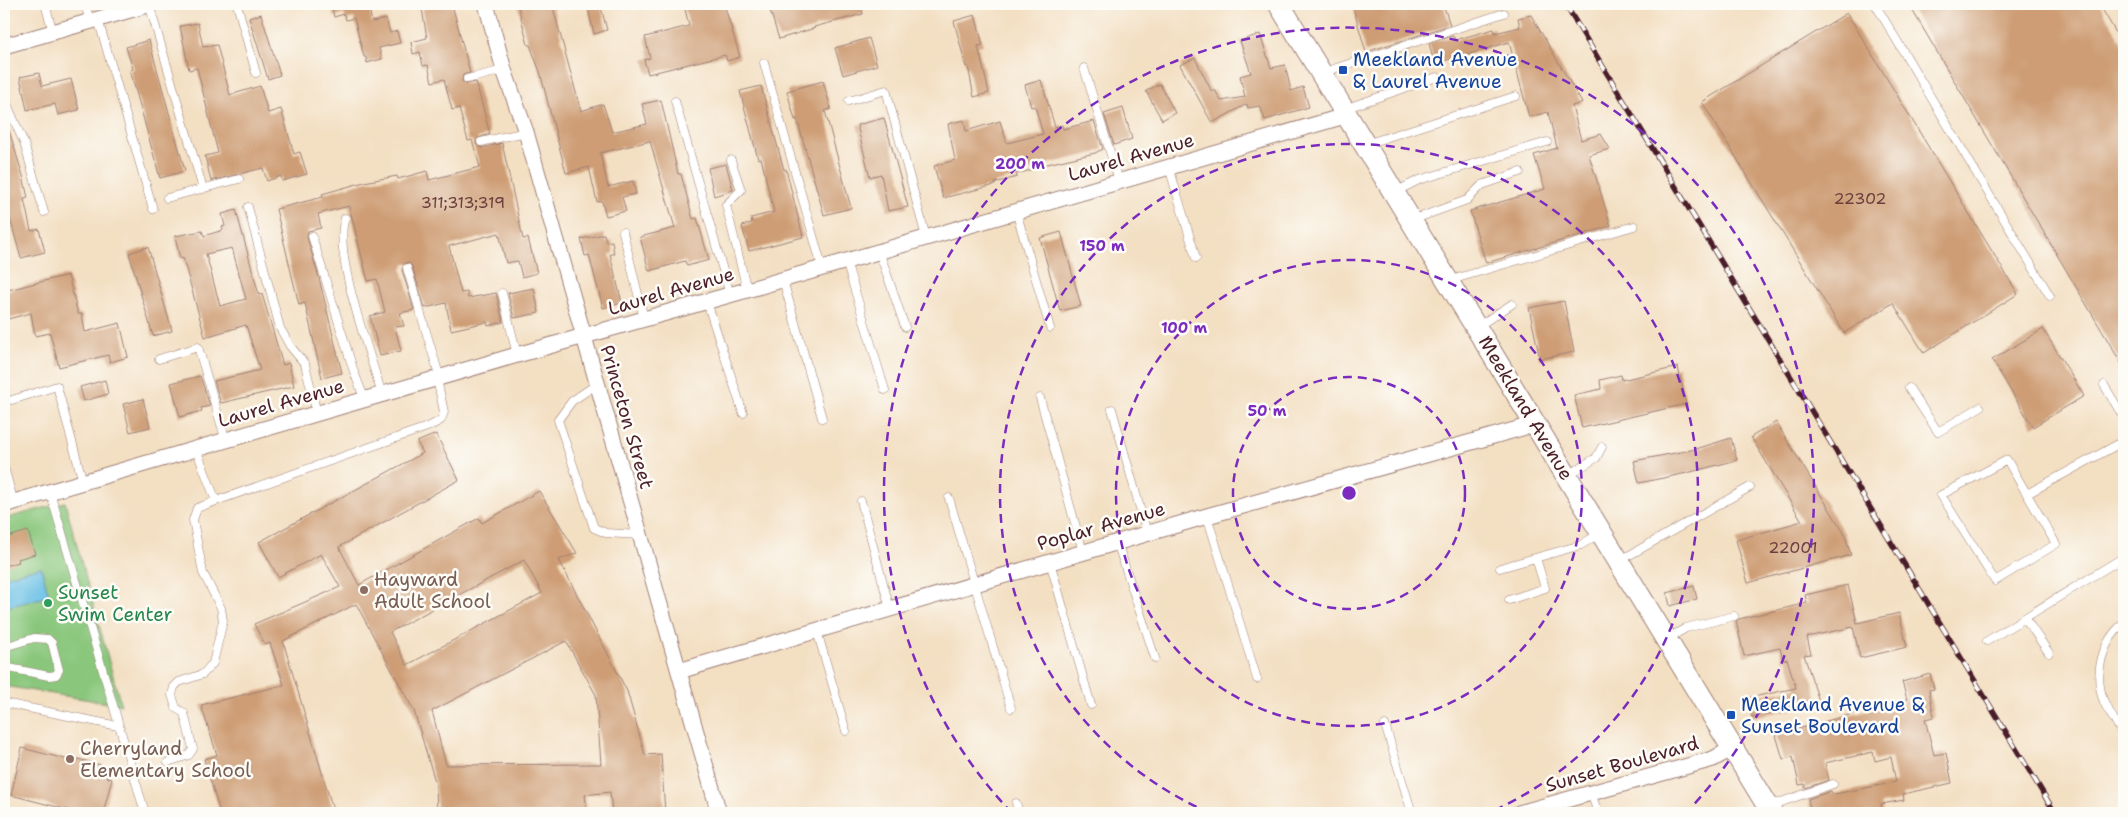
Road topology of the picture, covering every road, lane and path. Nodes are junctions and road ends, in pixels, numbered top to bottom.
1 (45, 4) edge
2 (86, 4) edge
3 (150, 4) edge
4 (237, 4) edge
5 (486, 4) edge
6 (1279, 4) edge
7 (1875, 4) edge
8 (1504, 13) dead end
9 (94, 20) junction
10 (54, 32) junction
11 (4, 46) edge
12 (764, 63) dead end
13 (1084, 68) dead end
14 (4, 70) edge
15 (504, 70) junction
16 (1322, 72) junction
17 (256, 73) dead end
18 (1436, 77) dead end
19 (467, 79) dead end
20 (1516, 96) dead end
21 (674, 100) dead end
22 (849, 101) dead end
23 (1346, 112) junction
24 (526, 132) junction
25 (481, 142) dead end
26 (1547, 142) dead end
27 (1366, 144) junction
28 (731, 160) dead end
29 (1169, 167) junction
30 (1520, 172) dead end
31 (238, 179) dead end
32 (1119, 181) junction
33 (203, 189) junction
34 (1395, 192) junction
35 (167, 198) dead end
36 (248, 207) dead end
37 (153, 209) dead end
38 (1016, 211) junction
39 (44, 212) dead end
40 (345, 218) dead end
41 (1412, 220) junction
42 (1634, 226) dead end
43 (623, 232) dead end
44 (312, 236) dead end
45 (926, 237) junction
46 (879, 250) junction
47 (1196, 258) dead end
48 (846, 262) junction
49 (822, 267) junction
50 (407, 268) dead end
51 (783, 280) junction
52 (1449, 281) junction
53 (746, 290) junction
54 (502, 293) dead end
55 (730, 294) junction
56 (2050, 296) dead end
57 (707, 302) junction
58 (1512, 304) dead end
59 (644, 319) junction
60 (905, 327) dead end
61 (1477, 327) junction
62 (1050, 328) dead end
63 (583, 336) junction
64 (517, 355) junction
65 (159, 359) dead end
66 (438, 378) junction
67 (596, 384) junction
68 (2104, 386) dead end
69 (1909, 388) dead end
70 (884, 390) dead end
71 (382, 395) junction
72 (1040, 398) dead end
73 (12, 400) dead end
74 (365, 400) junction
75 (1980, 407) dead end
76 (1112, 409) dead end
77 (743, 413) dead end
78 (317, 414) junction
79 (822, 418) dead end
80 (2124, 418) edge
81 (1536, 424) junction
82 (226, 441) junction
83 (2124, 441) edge
84 (1602, 447) dead end
85 (196, 449) junction
86 (4, 468) edge
87 (1567, 476) junction
88 (83, 482) junction
89 (1750, 487) dead end
90 (50, 492) junction
91 (2027, 494) junction
92 (949, 498) dead end
93 (216, 501) junction
94 (861, 501) dead end
95 (9, 504) edge
96 (1207, 516) junction
97 (1602, 532) junction
98 (1147, 533) junction
99 (640, 535) junction
100 (1117, 542) junction
101 (1084, 552) junction
102 (2124, 557) edge
103 (1536, 558) junction
104 (1619, 560) junction
105 (1050, 562) junction
106 (1500, 568) dead end
107 (973, 584) junction
108 (1509, 600) dead end
109 (890, 609) junction
110 (1734, 616) dead end
111 (2025, 618) junction
112 (2124, 623) edge
113 (817, 631) junction
114 (1667, 639) junction
115 (1987, 641) dead end
116 (4, 647) edge
117 (2049, 652) dead end
118 (1155, 658) dead end
119 (4, 667) edge
120 (679, 671) junction
121 (1256, 679) dead end
122 (4, 703) edge
123 (1091, 705) dead end
124 (1011, 708) dead end
125 (1384, 725) dead end
126 (118, 726) junction
127 (846, 731) dead end
128 (2124, 736) edge
129 (1733, 748) junction
130 (168, 762) dead end
131 (1833, 784) dead end
132 (1592, 793) junction
133 (1016, 803) dead end
134 (714, 810) edge
135 (1770, 810) edge
136 (143, 811) edge
137 (1019, 813) edge
138 (1412, 813) edge
139 (1522, 813) edge
140 (1598, 813) edge

1 - 10 lane
2 - 9 lane
3 - 9 street
3 - 33 lane
4 - 17 lane
5 - 15 street, Princeton Street
6 - 16 street, Meekland Avenue
7 - 56 lane
8 - 16 lane
9 - 10 street
9 - 37 lane
10 - 11 street
12 - 49 lane
13 - 32 lane
14 - 39 lane
15 - 19 lane
15 - 24 street, Princeton Street
16 - 23 street, Meekland Avenue
18 - 23 lane
20 - 27 lane
21 - 55 lane
22 - 45 lane
23 - 27 street, Meekland Avenue
23 - 29 street, Laurel Avenue
24 - 25 lane
24 - 63 street, Princeton Street
26 - 34 lane
27 - 34 street, Meekland Avenue
28 - 53 lane
29 - 32 street, Laurel Avenue
29 - 47 lane
30 - 41 lane
31 - 33 lane
32 - 38 street, Laurel Avenue
33 - 35 lane
34 - 41 street, Meekland Avenue
36 - 78 lane
38 - 45 street, Laurel Avenue
38 - 62 lane
40 - 71 lane
41 - 52 street, Meekland Avenue
42 - 52 lane
43 - 59 lane
44 - 74 lane
45 - 46 street, Laurel Avenue
46 - 48 street, Laurel Avenue
46 - 60 lane
48 - 49 street, Laurel Avenue
48 - 70 lane
49 - 51 street, Laurel Avenue
50 - 66 lane
51 - 53 street, Laurel Avenue
51 - 79 lane
52 - 61 street, Meekland Avenue
53 - 55 street, Laurel Avenue
54 - 64 lane
55 - 57 street, Laurel Avenue
57 - 59 street, Laurel Avenue
57 - 77 lane
58 - 61 lane
59 - 63 street, Laurel Avenue
61 - 81 street, Meekland Avenue
63 - 64 street, Laurel Avenue
63 - 67 street, Princeton Street
64 - 66 street, Laurel Avenue
65 - 82 lane
66 - 71 street, Laurel Avenue
66 - 93 lane
67 - 99 street, Princeton Street
67 - 99 lane
68 - 80 lane
69 - 75 lane
71 - 74 street, Laurel Avenue
72 - 101 lane
73 - 88 lane
74 - 78 street, Laurel Avenue
76 - 98 lane
78 - 82 street, Laurel Avenue
81 - 87 street, Meekland Avenue
81 - 96 street, Poplar Avenue
82 - 85 street, Laurel Avenue
83 - 91 lane
84 - 87 lane
85 - 88 street, Laurel Avenue
85 - 93 lane
86 - 95 lane
87 - 97 street, Meekland Avenue
88 - 90 street, Laurel Avenue
89 - 104 lane
90 - 95 street, Laurel Avenue
90 - 126 lane
91 - 91 lane
92 - 107 lane
93 - 130 lane
94 - 109 lane
96 - 98 street, Poplar Avenue
96 - 121 lane
97 - 103 lane
97 - 104 street, Meekland Avenue
98 - 100 street, Poplar Avenue
99 - 120 street, Princeton Street
100 - 101 street, Poplar Avenue
100 - 118 lane
101 - 105 street, Poplar Avenue
102 - 111 lane
103 - 106 lane
103 - 108 lane
104 - 114 street, Meekland Avenue
105 - 107 street, Poplar Avenue
105 - 123 lane
107 - 109 street, Poplar Avenue
107 - 124 lane
109 - 113 street, Poplar Avenue
110 - 114 lane
111 - 115 lane
111 - 117 lane
112 - 128 lane
113 - 120 street, Poplar Avenue
113 - 127 lane
114 - 129 street, Meekland Avenue
116 - 119 lane
120 - 134 street, Princeton Street
122 - 126 lane
125 - 138 lane
126 - 136 lane
129 - 132 street, Sunset Boulevard
129 - 135 street, Meekland Avenue
131 - 135 lane
132 - 139 street, Sunset Boulevard
132 - 140 lane
133 - 137 lane

